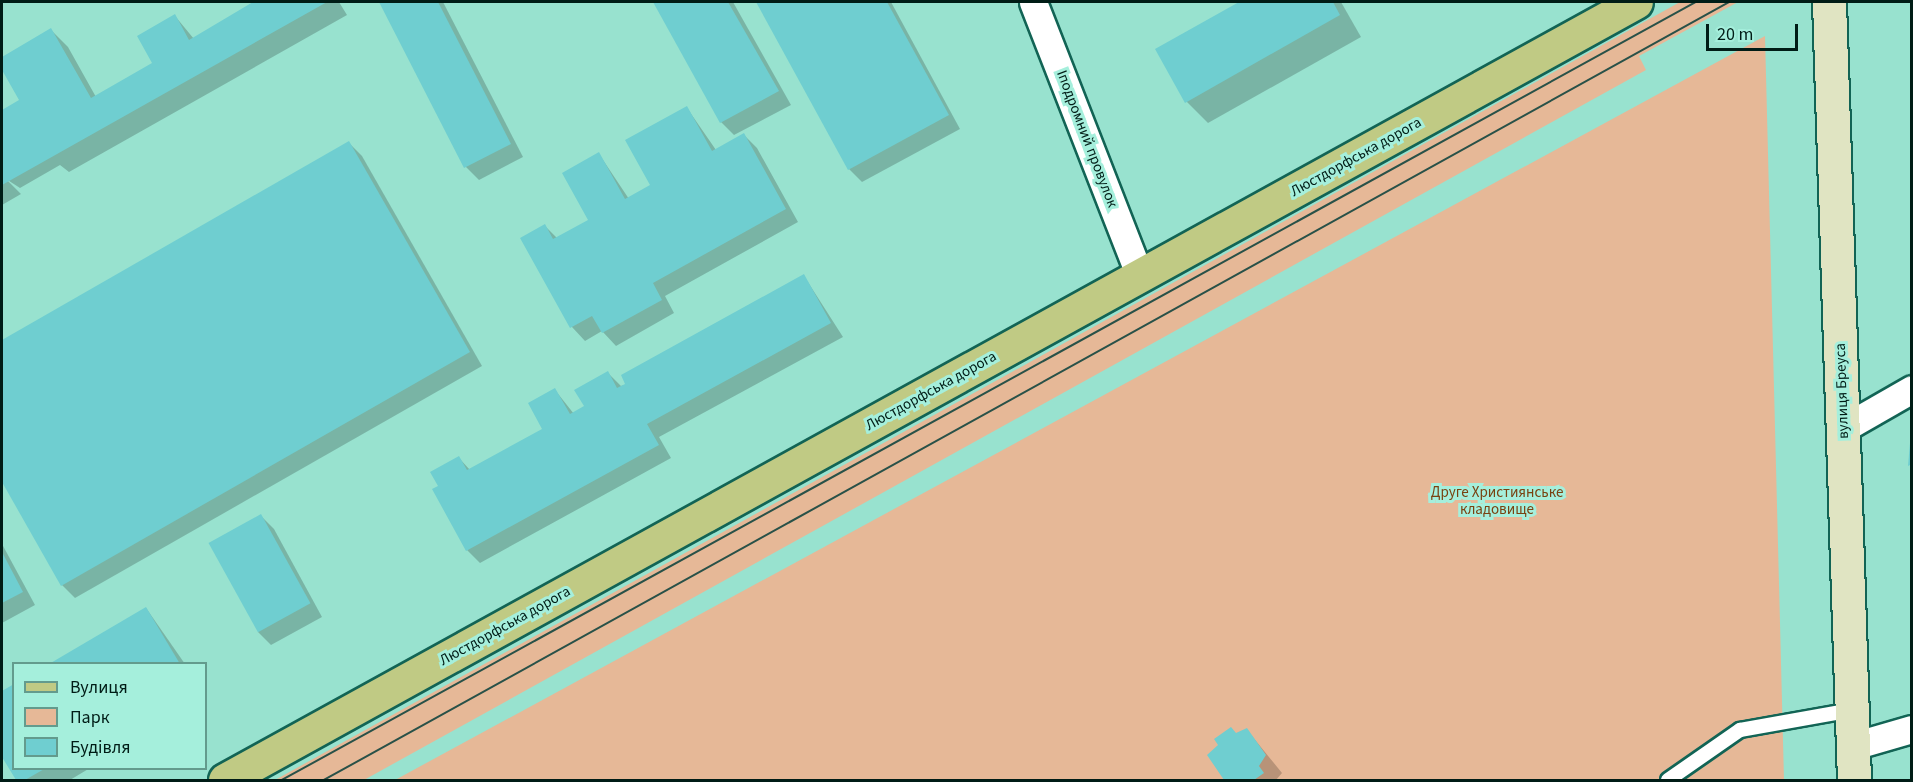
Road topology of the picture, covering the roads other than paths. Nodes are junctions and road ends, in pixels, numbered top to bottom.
1 (1033, 2) edge
2 (1636, 2) edge
3 (1829, 2) edge
4 (1140, 276) junction
5 (1911, 389) edge
6 (1844, 428) junction
7 (1852, 710) junction
8 (1911, 729) edge
9 (1853, 746) junction
10 (225, 780) edge
11 (1668, 780) edge
12 (1854, 780) edge

1 - 4 street, Іподромний провулок
2 - 4 main road, Люстдорфська дорога
3 - 6 street, вулиця Бреуса
4 - 10 main road, Люстдорфська дорога
5 - 6 street
6 - 7 street, вулиця Бреуса
7 - 9 street, вулиця Бреуса
7 - 11 lane
8 - 9 street
9 - 12 street, вулиця Бреуса

